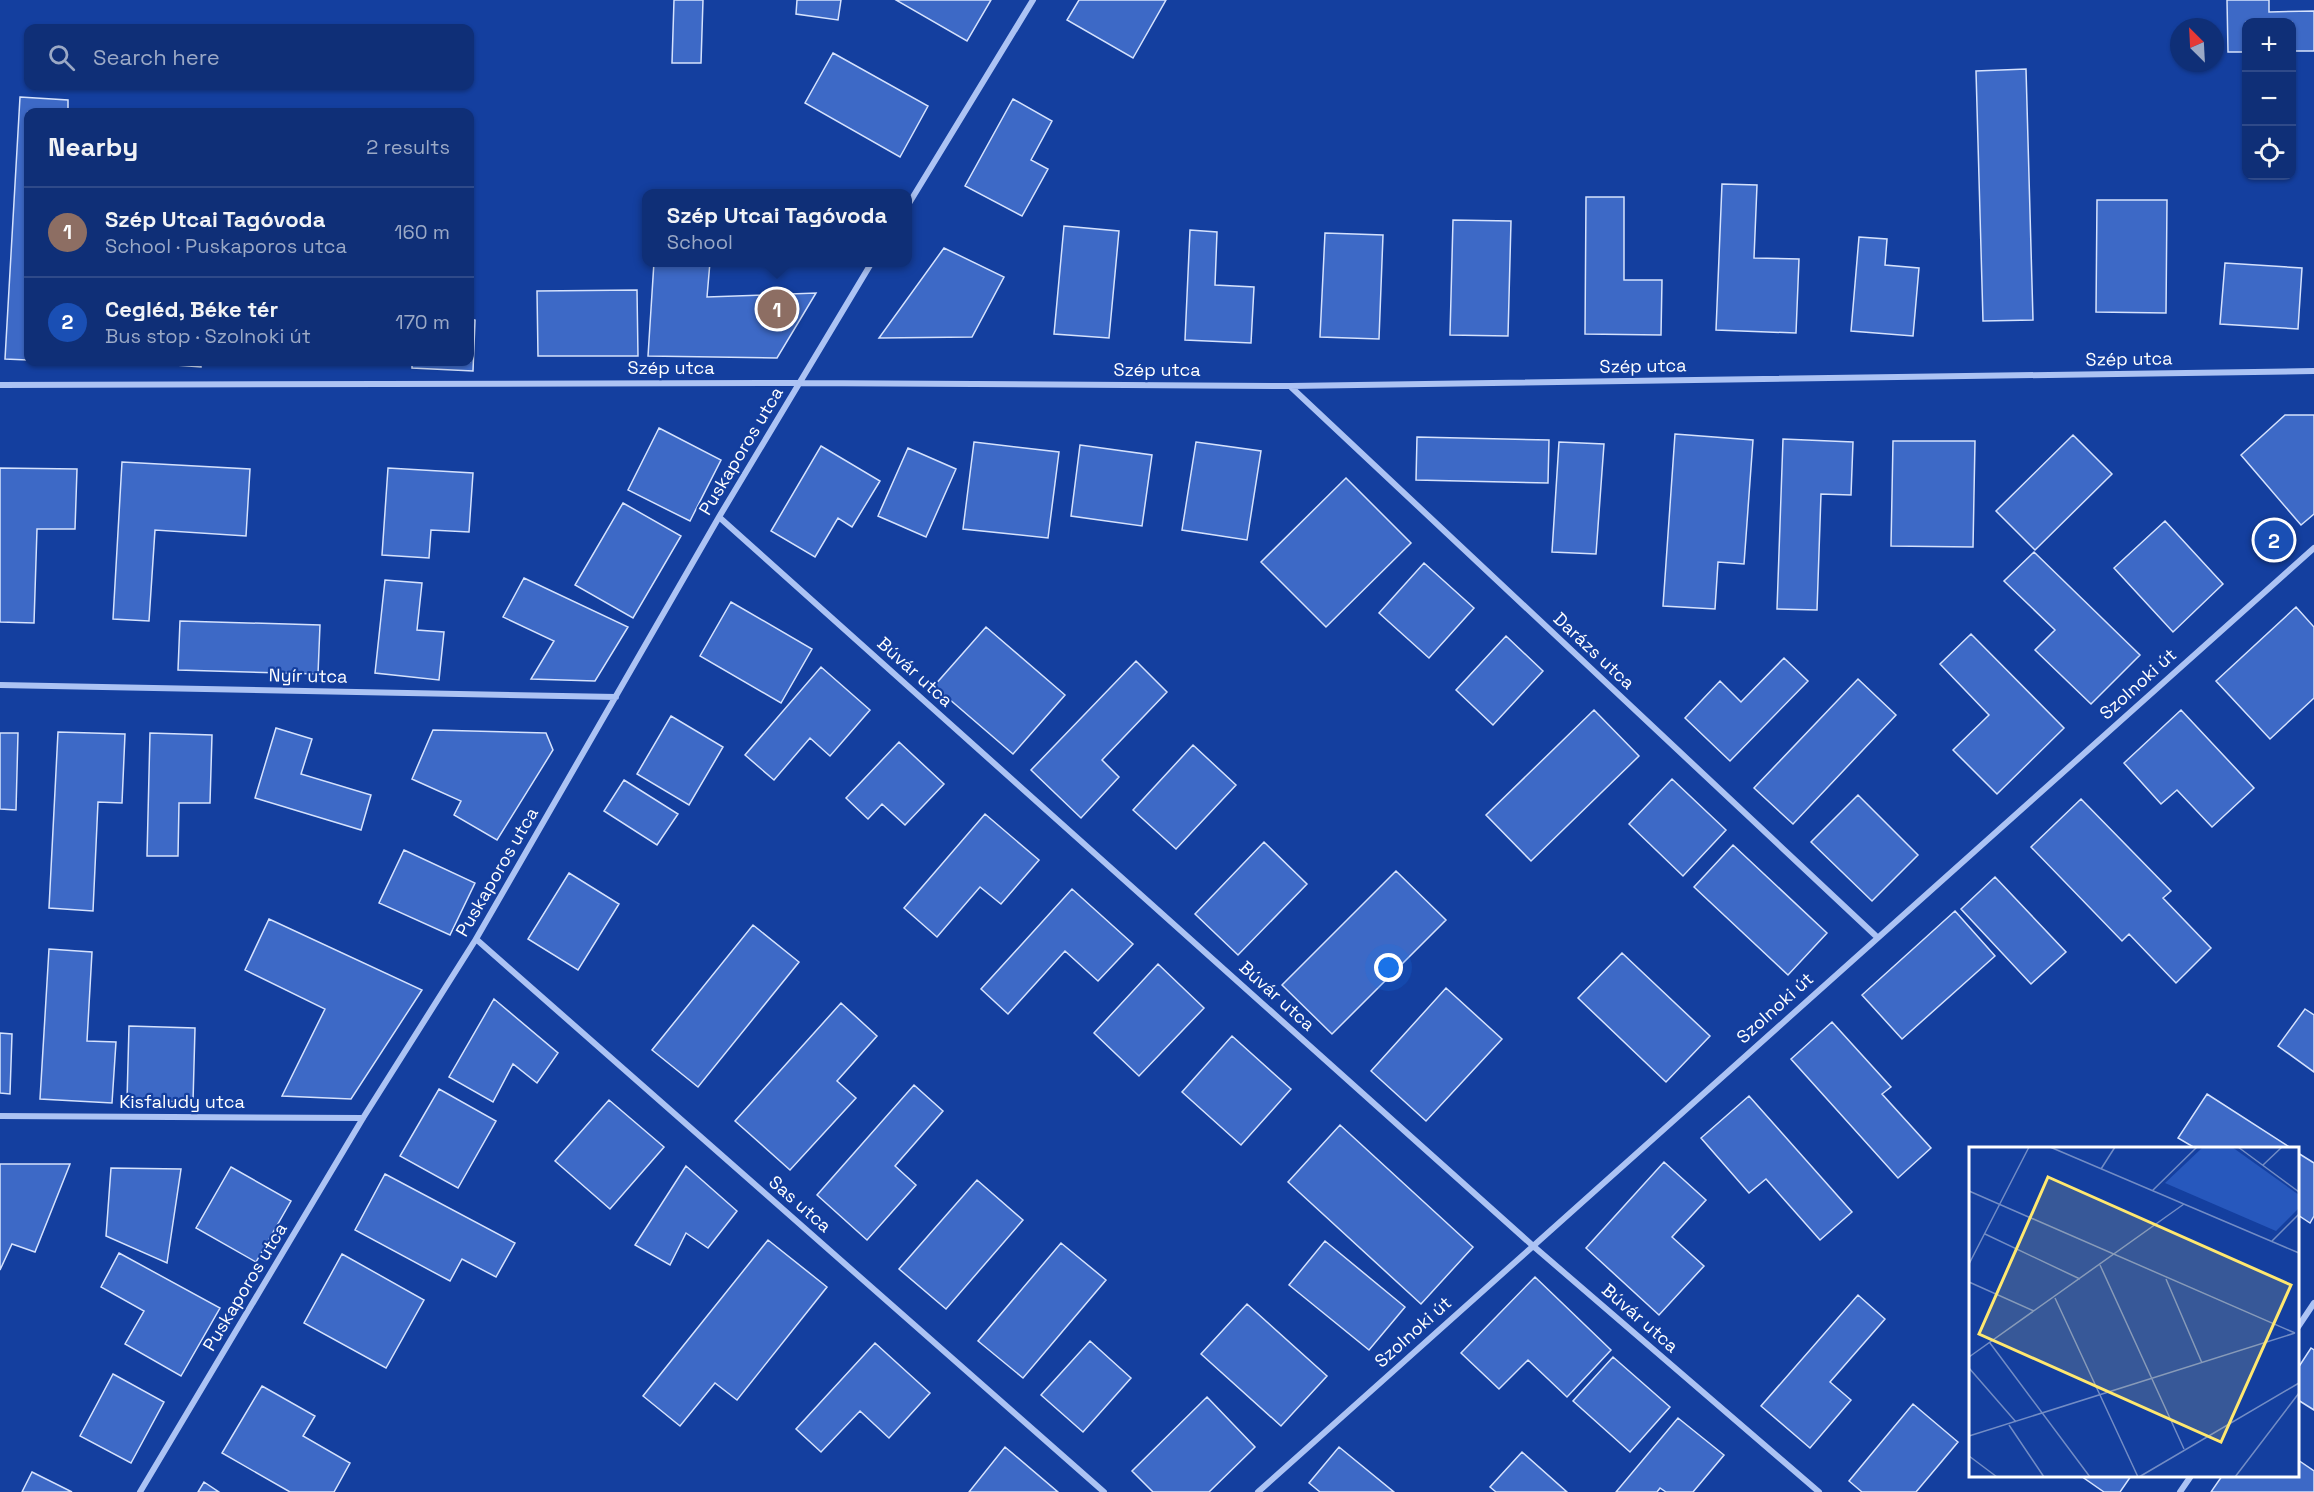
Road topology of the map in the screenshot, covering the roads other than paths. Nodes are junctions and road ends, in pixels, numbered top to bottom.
1 (1033, 0) edge
2 (912, 198) edge
3 (869, 267) edge
4 (2314, 371) edge
5 (799, 383) junction
6 (0, 385) edge
7 (1290, 386) junction
8 (719, 517) junction
9 (2314, 548) edge
10 (0, 685) edge
11 (616, 697) junction
12 (1877, 937) junction
13 (476, 939) junction
14 (0, 1116) edge
15 (363, 1118) junction
16 (1532, 1245) junction
17 (2314, 1304) edge
18 (2299, 1326) edge
19 (2191, 1477) edge
20 (140, 1492) edge
21 (1104, 1492) edge
22 (1258, 1492) edge
23 (1819, 1492) edge
24 (2180, 1492) edge

1 - 2 street
3 - 5 street, Puskaporos utca
4 - 7 street, Szép utca
5 - 6 street, Szép utca
5 - 7 street, Szép utca
5 - 8 street, Puskaporos utca
7 - 12 street, Darázs utca
8 - 11 street, Puskaporos utca
8 - 16 street, Búvár utca
9 - 12 street, Szolnoki út
10 - 11 street, Nyír utca
11 - 13 street, Puskaporos utca
12 - 16 street, Szolnoki út
13 - 15 street, Puskaporos utca
13 - 21 street, Sas utca
14 - 15 street, Kisfaludy utca
15 - 20 street, Puskaporos utca
16 - 22 street, Szolnoki út
16 - 23 street, Búvár utca
17 - 18 street
19 - 24 street

